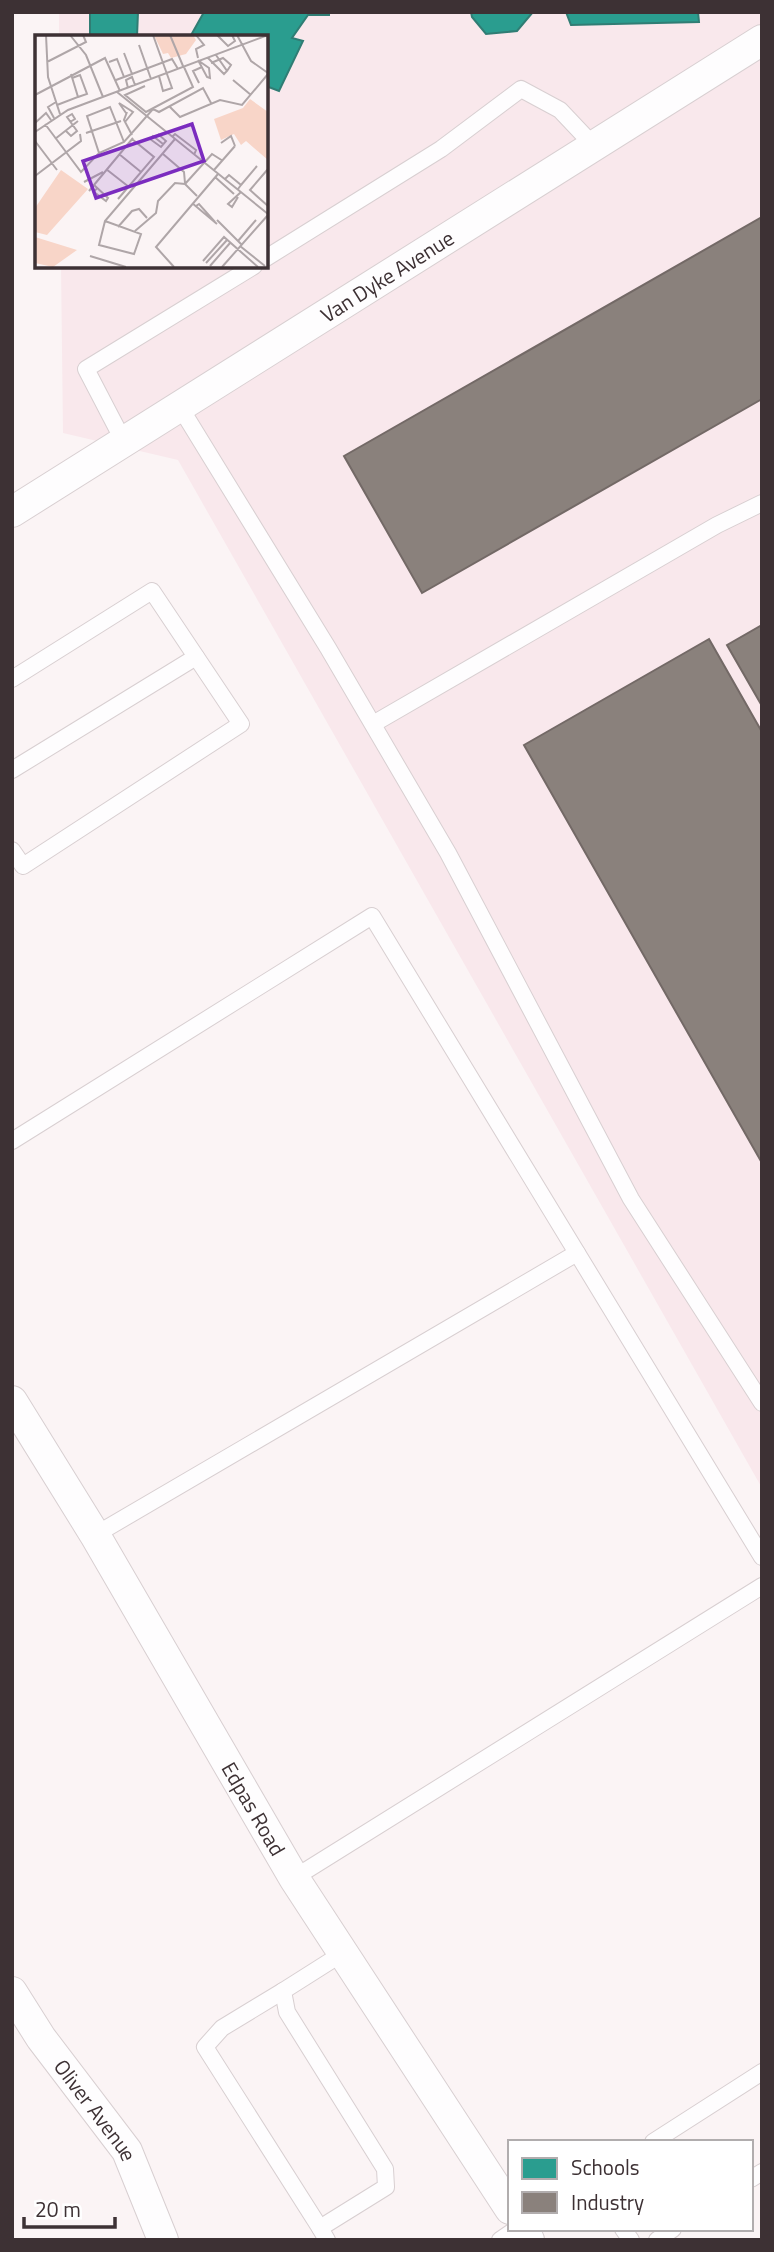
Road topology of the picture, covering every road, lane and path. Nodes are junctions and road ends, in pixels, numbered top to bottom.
1 (762, 40) edge
2 (594, 146) junction
3 (268, 257) edge
4 (251, 268) edge
5 (180, 407) junction
6 (124, 442) junction
7 (762, 503) edge
8 (12, 512) edge
9 (196, 657) junction
10 (12, 679) edge
11 (373, 724) junction
12 (12, 770) edge
13 (12, 850) edge
14 (12, 1141) edge
15 (577, 1253) junction
16 (12, 1401) edge
17 (762, 1403) edge
18 (95, 1535) junction
19 (762, 1557) edge
20 (762, 1586) edge
21 (294, 1878) junction
22 (343, 1953) junction
23 (283, 1991) junction
24 (12, 1992) edge
25 (762, 2072) edge
26 (656, 2140) edge
27 (508, 2206) edge
28 (324, 2234) edge
29 (163, 2240) edge

1 - 2 street, Van Dyke Avenue
2 - 3 lane
2 - 5 street, Van Dyke Avenue
4 - 6 lane
5 - 6 street, Van Dyke Avenue
5 - 11 lane
6 - 8 street, Van Dyke Avenue
7 - 11 lane
9 - 10 lane
9 - 12 lane
9 - 13 lane
11 - 17 lane
14 - 15 lane
15 - 18 lane
15 - 19 lane
16 - 18 street, Edpas Road
18 - 21 street, Edpas Road
20 - 21 lane
21 - 22 street, Edpas Road
22 - 23 lane
22 - 27 street, Edpas Road
23 - 28 lane
23 - 28 lane
24 - 29 street, Oliver Avenue
25 - 26 lane

